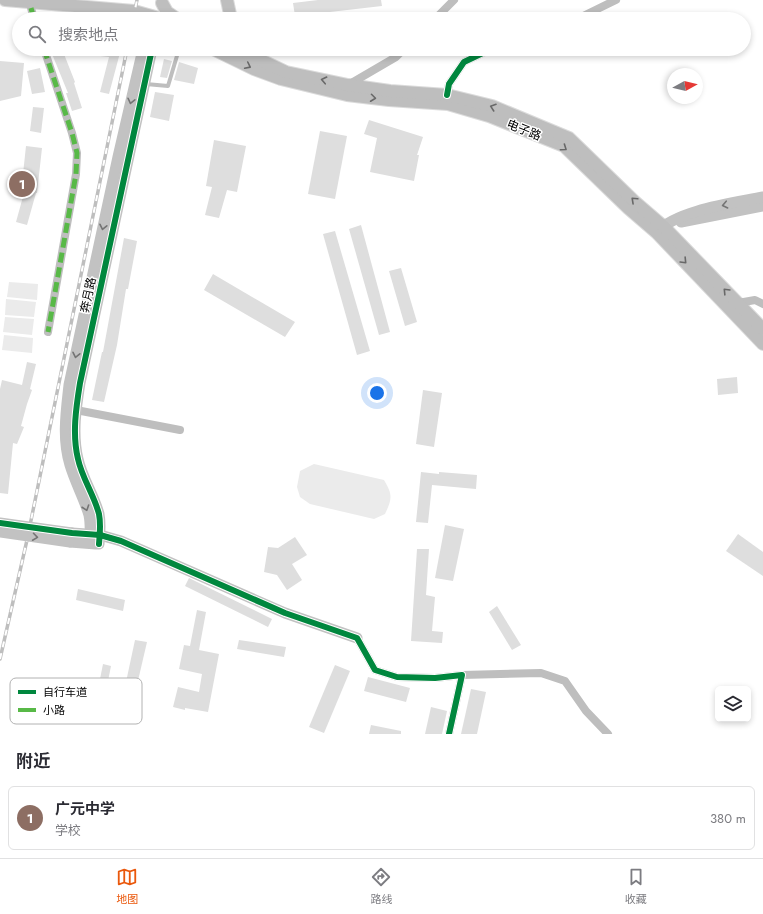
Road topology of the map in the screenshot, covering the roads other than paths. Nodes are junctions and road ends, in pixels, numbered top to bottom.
1 (11, 0) edge
2 (454, 0) edge
3 (616, 0) edge
4 (162, 1) edge
5 (0, 6) edge
6 (25, 12) edge
7 (137, 12) edge
8 (160, 12) edge
9 (167, 12) edge
10 (442, 12) edge
11 (591, 12) edge
12 (46, 56) edge
13 (141, 56) edge
14 (150, 56) edge
15 (177, 56) edge
16 (227, 56) edge
17 (251, 56) edge
18 (397, 56) edge
19 (476, 56) edge
20 (144, 84) junction
21 (348, 85) junction
22 (447, 95) junction
23 (763, 197) edge
24 (763, 206) edge
25 (660, 229) junction
26 (738, 303) junction
27 (763, 304) edge
28 (763, 329) edge
29 (48, 332) dead end
30 (763, 344) edge
31 (76, 410) junction
32 (180, 430) dead end
33 (0, 523) edge
34 (0, 532) edge
35 (71, 537) junction
36 (95, 539) junction
37 (357, 638) joint
38 (462, 675) junction
39 (450, 734) edge
40 (608, 734) edge

1 - 7 main road
2 - 10 street
3 - 11 street
4 - 8 main road
4 - 9 main road
5 - 6 main road
12 - 29 street
13 -> 36 street
14 - 20 street, 奔月路
15 - 20 lane
16 -> 25 main road, 电子路
21 -> 17 main road, 电子路
18 - 21 street
19 - 22 street
20 - 31 street, 奔月路
21 - 22 main road, 电子路
25 -> 22 main road, 电子路
23 -> 25 street
24 - 25 street
26 -> 25 main road, 电子路
25 -> 30 main road, 电子路
26 - 27 street
26 - 28 main road, 电子路
31 - 32 street
31 - 36 street, 奔月路
33 - 35 street, bridge
34 -> 35 street, bridge
35 - 36 street
36 - 37 street
37 - 38 street
38 - 39 street
38 - 40 street

